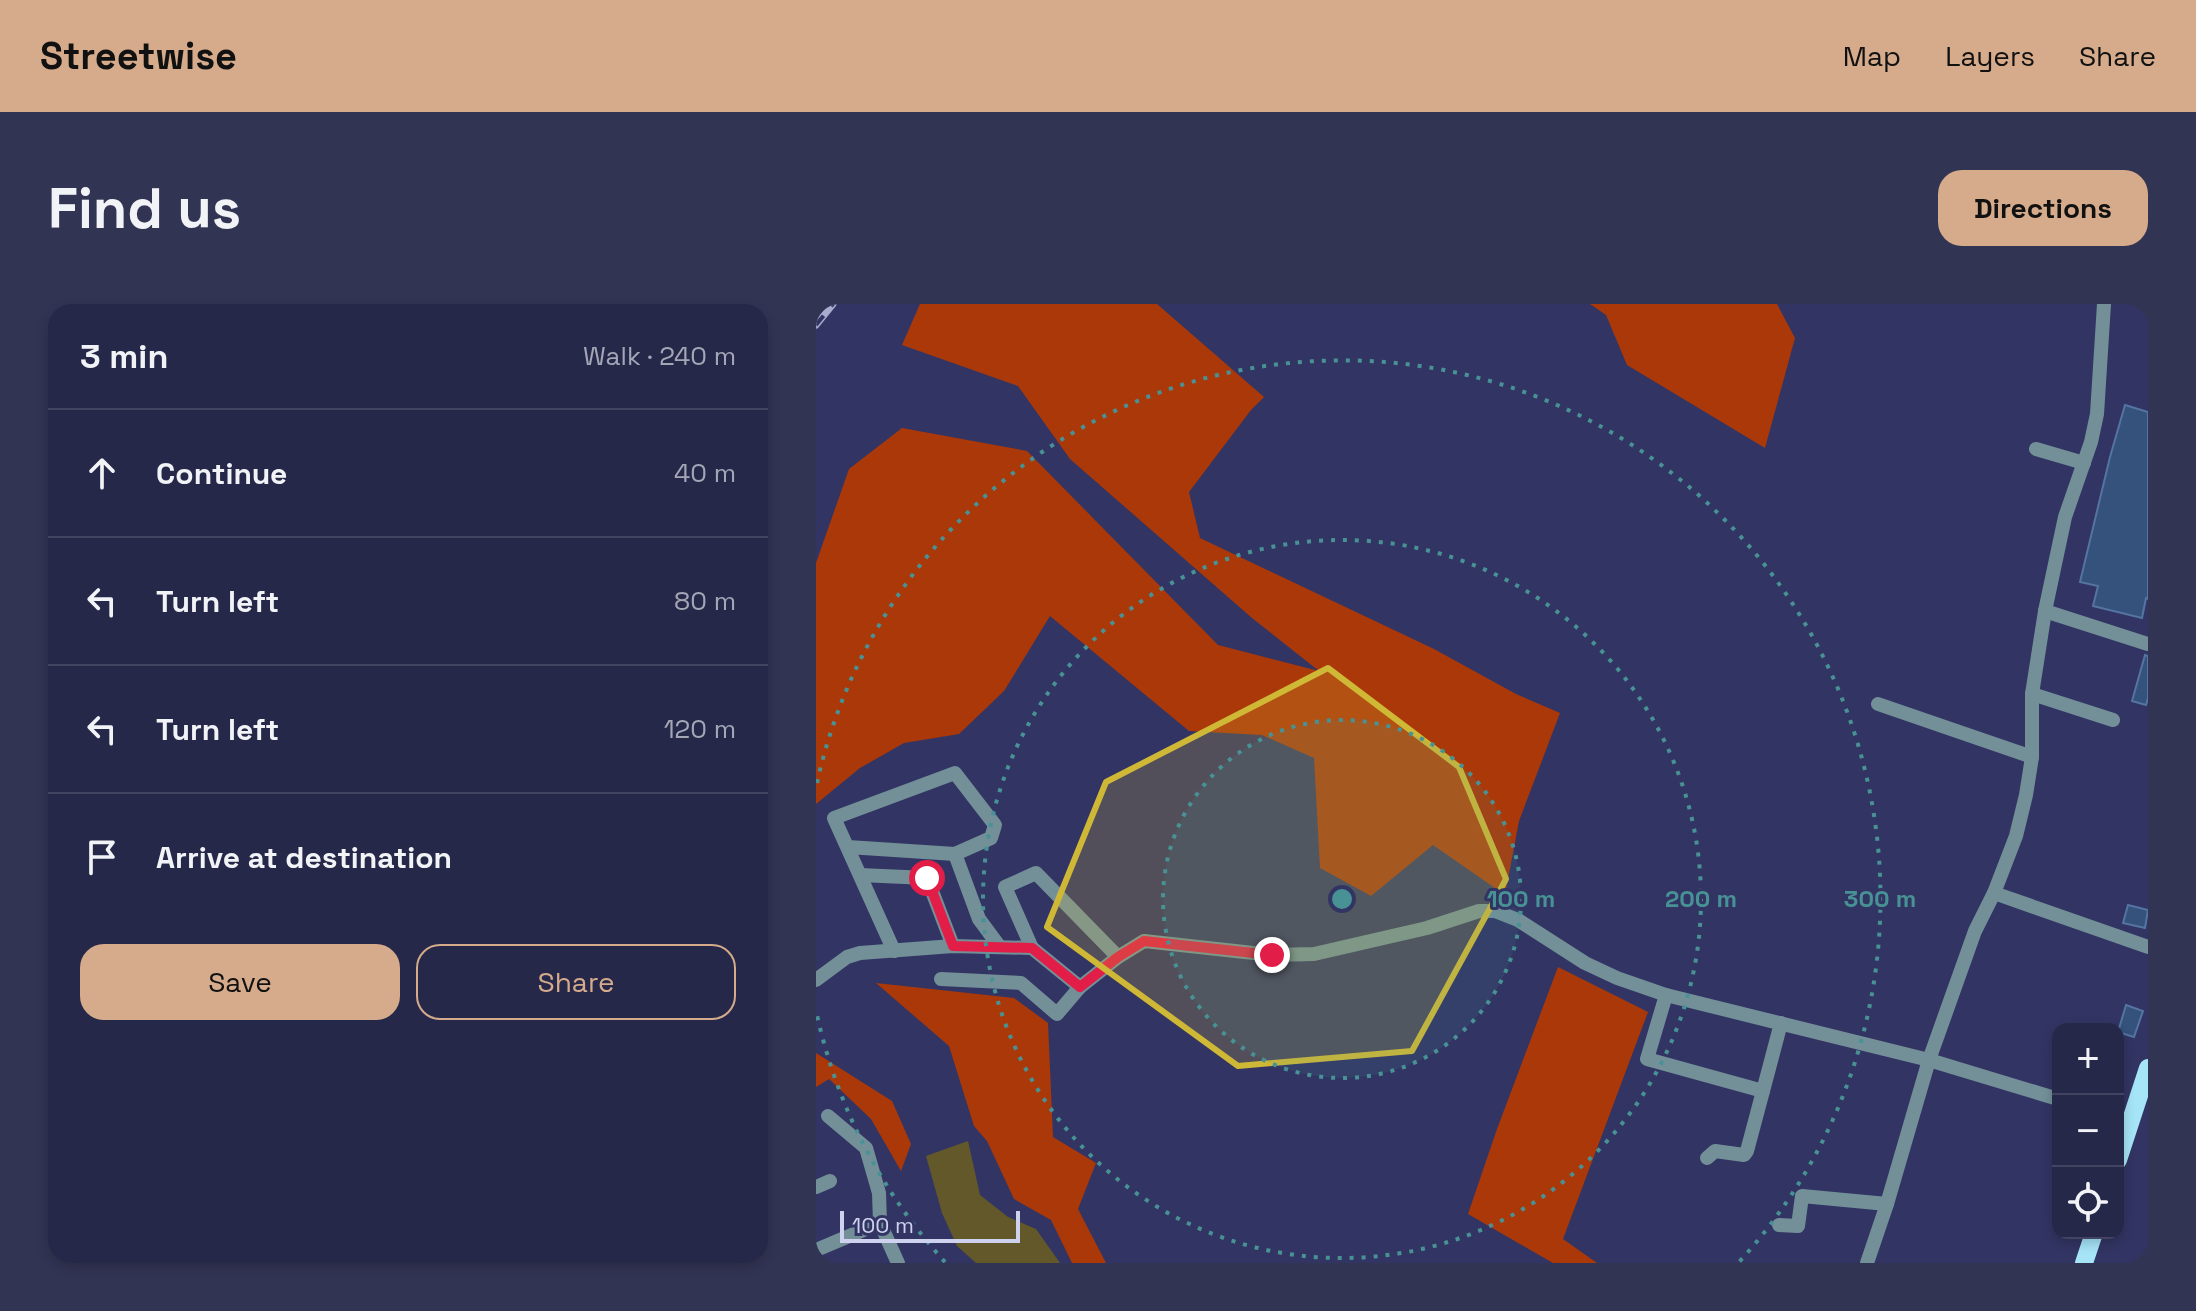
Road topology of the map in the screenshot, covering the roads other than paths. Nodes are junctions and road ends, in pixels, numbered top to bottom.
1 (2104, 304) edge
2 (2036, 449) dead end
3 (2084, 463) junction
4 (2045, 611) junction
5 (2148, 644) edge
6 (2032, 694) junction
7 (1878, 704) dead end
8 (2113, 720) dead end
9 (2032, 757) junction
10 (848, 847) junction
11 (955, 854) junction
12 (860, 875) junction
13 (1994, 893) junction
14 (953, 946) junction
15 (999, 946) junction
16 (2148, 947) edge
17 (1032, 948) junction
18 (894, 951) junction
19 (1118, 957) junction
20 (941, 979) dead end
21 (816, 980) edge
22 (1080, 987) junction
23 (1666, 995) junction
24 (1781, 1023) junction
25 (1929, 1060) junction
26 (2148, 1068) edge
27 (1763, 1091) junction
28 (2052, 1097) edge
29 (828, 1116) dead end
30 (2124, 1120) edge
31 (1707, 1158) dead end
32 (1887, 1204) junction
33 (880, 1223) junction
34 (1779, 1225) dead end
35 (2092, 1239) edge
36 (816, 1250) edge
37 (898, 1263) edge
38 (1867, 1263) edge
39 (2084, 1263) edge

1 - 3 street
2 - 3 street
3 - 4 street
4 - 5 street
4 - 6 street
6 - 8 street
6 - 9 street
7 - 9 street
9 - 13 street
10 - 11 street
10 - 11 street
10 - 12 street
11 - 15 street
12 - 14 street
12 - 18 street
13 - 16 street
13 - 25 street
14 - 15 street
14 - 18 street
15 - 17 street
17 - 19 street
17 - 22 street
18 - 21 street
19 - 22 street
19 - 23 street
20 - 22 street
23 - 24 street
23 - 27 street
24 - 25 street
24 - 27 street
25 - 28 street
25 - 32 street
26 - 30 main road
27 - 31 street
29 - 33 street
32 - 34 street
32 - 38 street
33 - 36 street
33 - 37 street
35 - 39 main road

